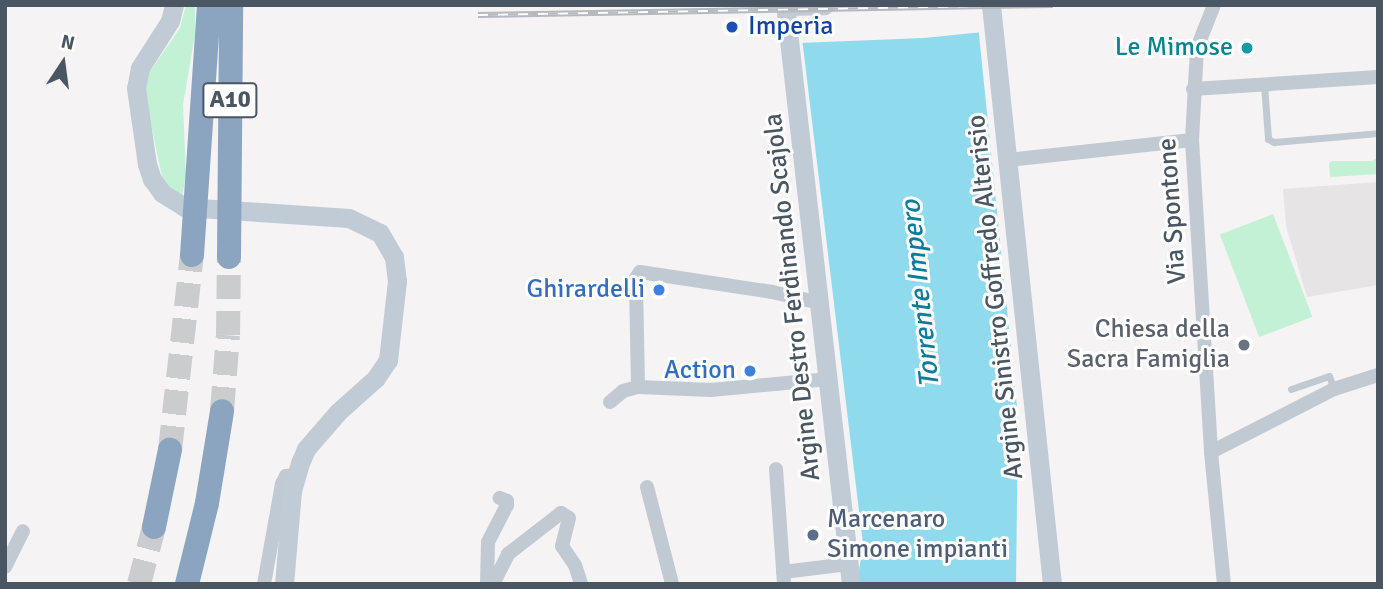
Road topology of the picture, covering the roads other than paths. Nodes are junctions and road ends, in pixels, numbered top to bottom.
1 (174, 5) edge
2 (209, 5) edge
3 (231, 5) edge
4 (824, 5) edge
5 (991, 5) edge
6 (1214, 5) edge
7 (785, 6) edge
8 (1378, 77) edge
9 (1264, 84) junction
10 (1193, 89) junction
11 (1378, 133) edge
12 (1192, 140) junction
13 (1008, 160) junction
14 (192, 255) tunnel mouth
15 (229, 257) tunnel mouth
16 (820, 303) junction
17 (1378, 375) edge
18 (829, 379) junction
19 (638, 387) junction
20 (1291, 389) dead end
21 (1334, 389) junction
22 (610, 402) dead end
23 (222, 411) tunnel mouth
24 (170, 450) tunnel mouth
25 (1211, 452) junction
26 (776, 468) dead end
27 (295, 475) junction
28 (647, 487) dead end
29 (500, 498) dead end
30 (154, 527) tunnel mouth
31 (23, 531) dead end
32 (849, 564) junction
33 (5, 567) edge
34 (783, 578) edge
35 (187, 584) edge
36 (264, 584) edge
37 (284, 584) edge
38 (487, 584) edge
39 (493, 584) edge
40 (581, 584) edge
41 (672, 584) edge
42 (851, 584) edge
43 (1052, 584) edge
44 (1224, 584) edge

1 - 27 main road
2 - 14 highway, A10
3 - 15 highway, A10
4 - 7 main road
5 - 13 main road, Argine Sinistro Goffredo Alterisio
6 - 10 street, Via Spontone
7 - 16 main road, Argine Destro Ferdinando Scajola
8 - 9 street
9 - 10 street
9 - 11 lane
10 - 12 street, Via Spontone
12 - 13 street
12 - 25 street, Via Spontone
13 - 43 main road, Argine Sinistro Goffredo Alterisio
16 - 18 main road, Argine Destro Ferdinando Scajola
16 - 19 street
17 - 21 street
18 - 19 street
18 - 32 main road, Argine Destro Ferdinando Scajola
19 - 22 street
20 - 21 lane
21 - 25 street
23 - 35 highway
24 - 30 highway
25 - 44 street, Via Spontone
26 - 34 street
27 - 36 street
27 - 37 main road
28 - 41 street
29 - 38 street
31 - 33 street
32 - 34 street
32 - 42 main road, Argine Destro Ferdinando Scajola
39 - 40 street

